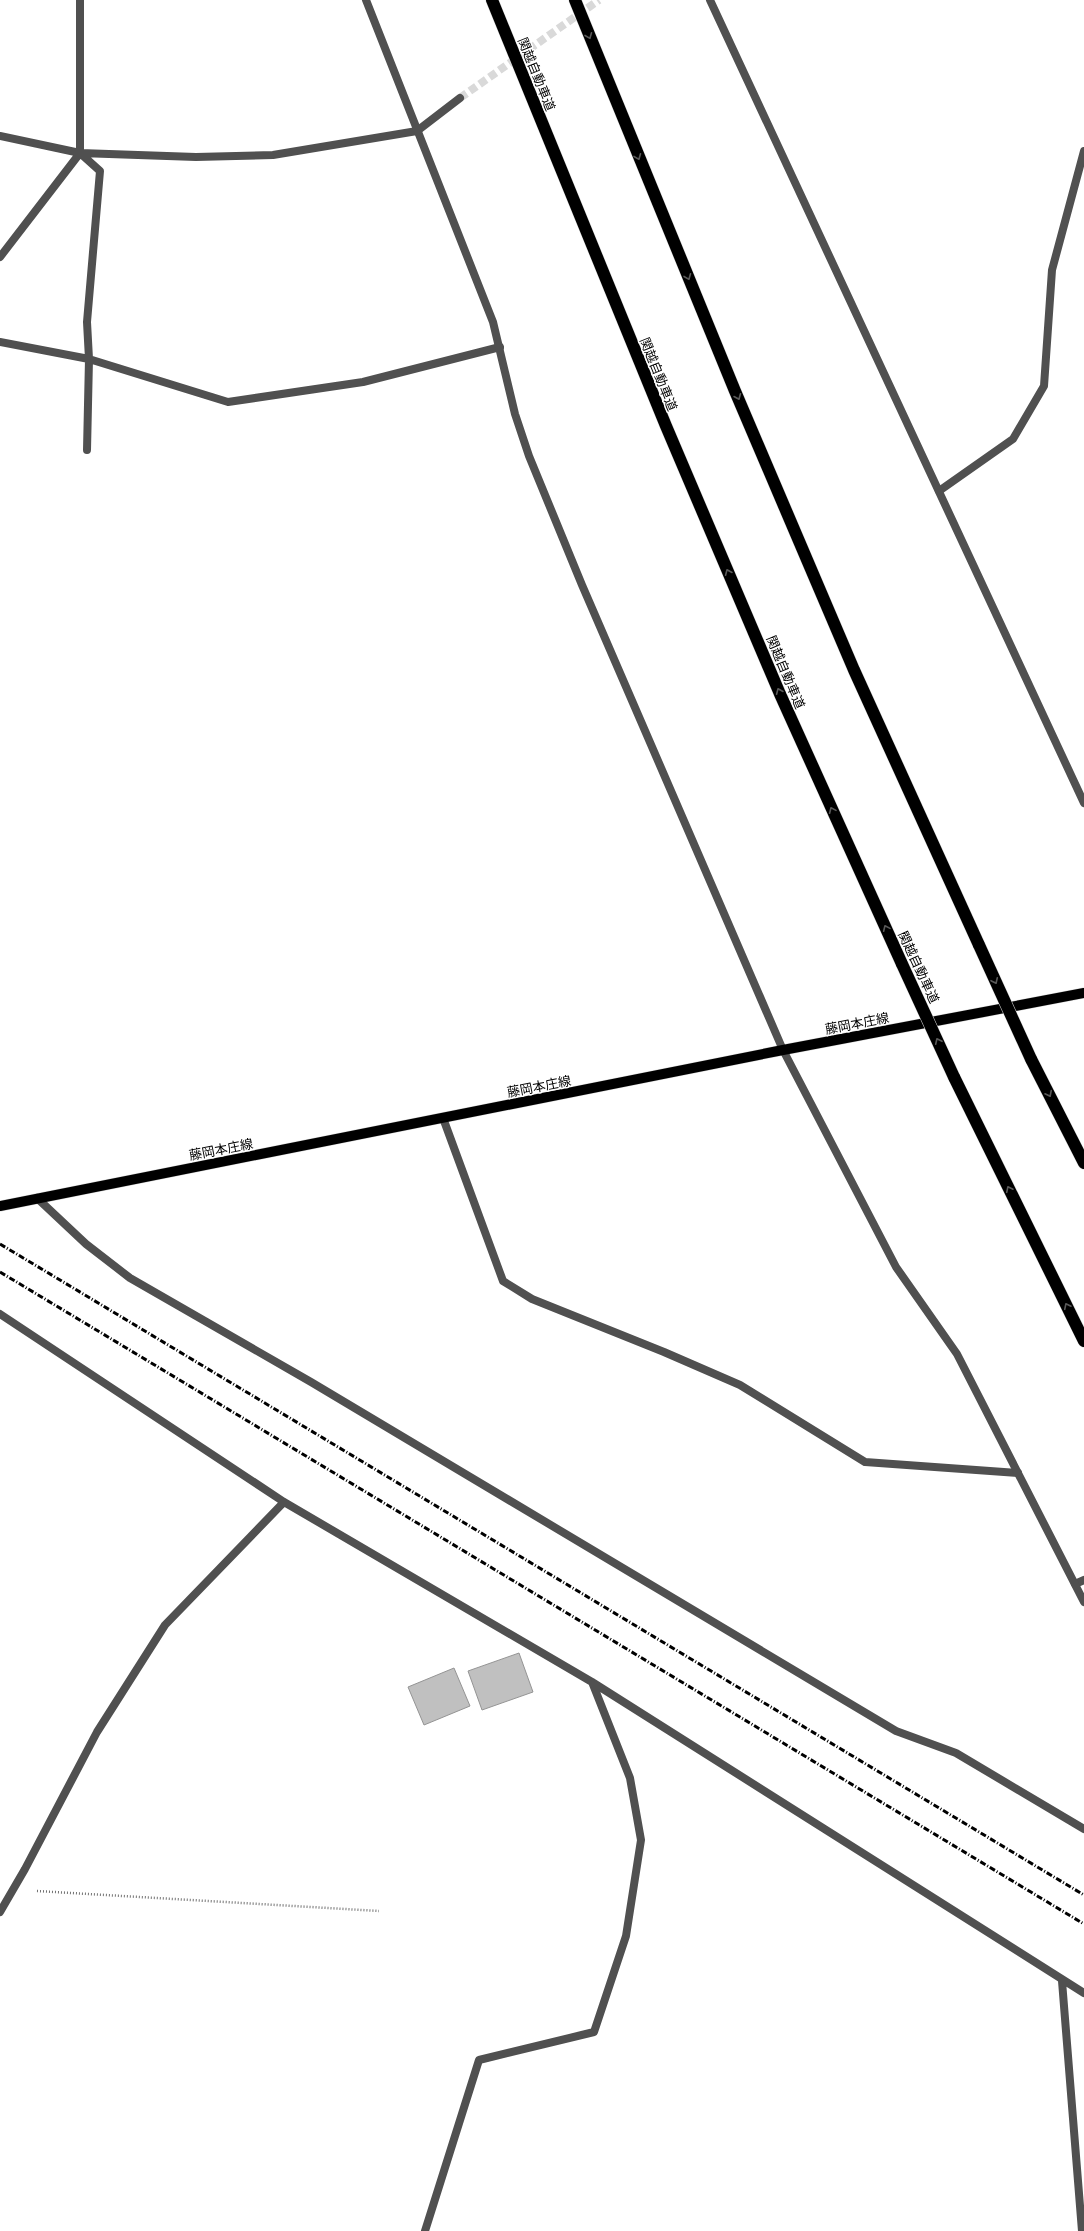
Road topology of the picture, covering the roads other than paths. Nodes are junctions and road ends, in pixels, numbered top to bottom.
1 (80, 0) edge
2 (366, 0) edge
3 (492, 0) edge
4 (575, 0) edge
5 (710, 0) edge
6 (460, 98) tunnel mouth
7 (417, 131) junction
8 (0, 136) edge
9 (1084, 151) edge
10 (80, 153) junction
11 (0, 257) edge
12 (0, 342) edge
13 (500, 347) junction
14 (89, 359) junction
15 (87, 450) dead end
16 (939, 491) junction
17 (1084, 803) edge
18 (1084, 993) edge
19 (783, 1050) junction
20 (443, 1118) junction
21 (1084, 1163) edge
22 (37, 1198) junction
23 (3, 1204) edge
24 (0, 1314) edge
25 (1084, 1341) edge
26 (1018, 1472) junction
27 (284, 1502) junction
28 (1084, 1580) edge
29 (1075, 1584) junction
30 (1084, 1602) edge
31 (592, 1682) junction
32 (1084, 1829) edge
33 (0, 1912) edge
34 (1062, 1981) junction
35 (1084, 1993) edge
36 (425, 2231) edge
37 (1082, 2231) edge

1 - 10 street
2 - 7 street
25 -> 3 highway, 関越自動車道, bridge
4 -> 21 highway, bridge
5 - 16 street
6 - 7 street
7 - 10 street
7 - 13 street
8 - 10 street
9 - 16 street
10 - 11 street
10 - 14 street
12 - 14 street
13 - 14 street
13 - 19 street
14 - 15 street
16 - 17 street
18 - 19 main road, 藤岡本庄線
19 - 20 main road, 藤岡本庄線
19 - 26 street
20 - 22 main road, 藤岡本庄線
20 - 26 street
22 - 23 main road, 藤岡本庄線
22 - 32 street
24 - 27 street
26 - 29 street
27 - 31 street
27 - 33 street
28 - 29 street
29 - 30 street
31 - 34 street
31 - 36 street
34 - 35 street
34 - 37 street

